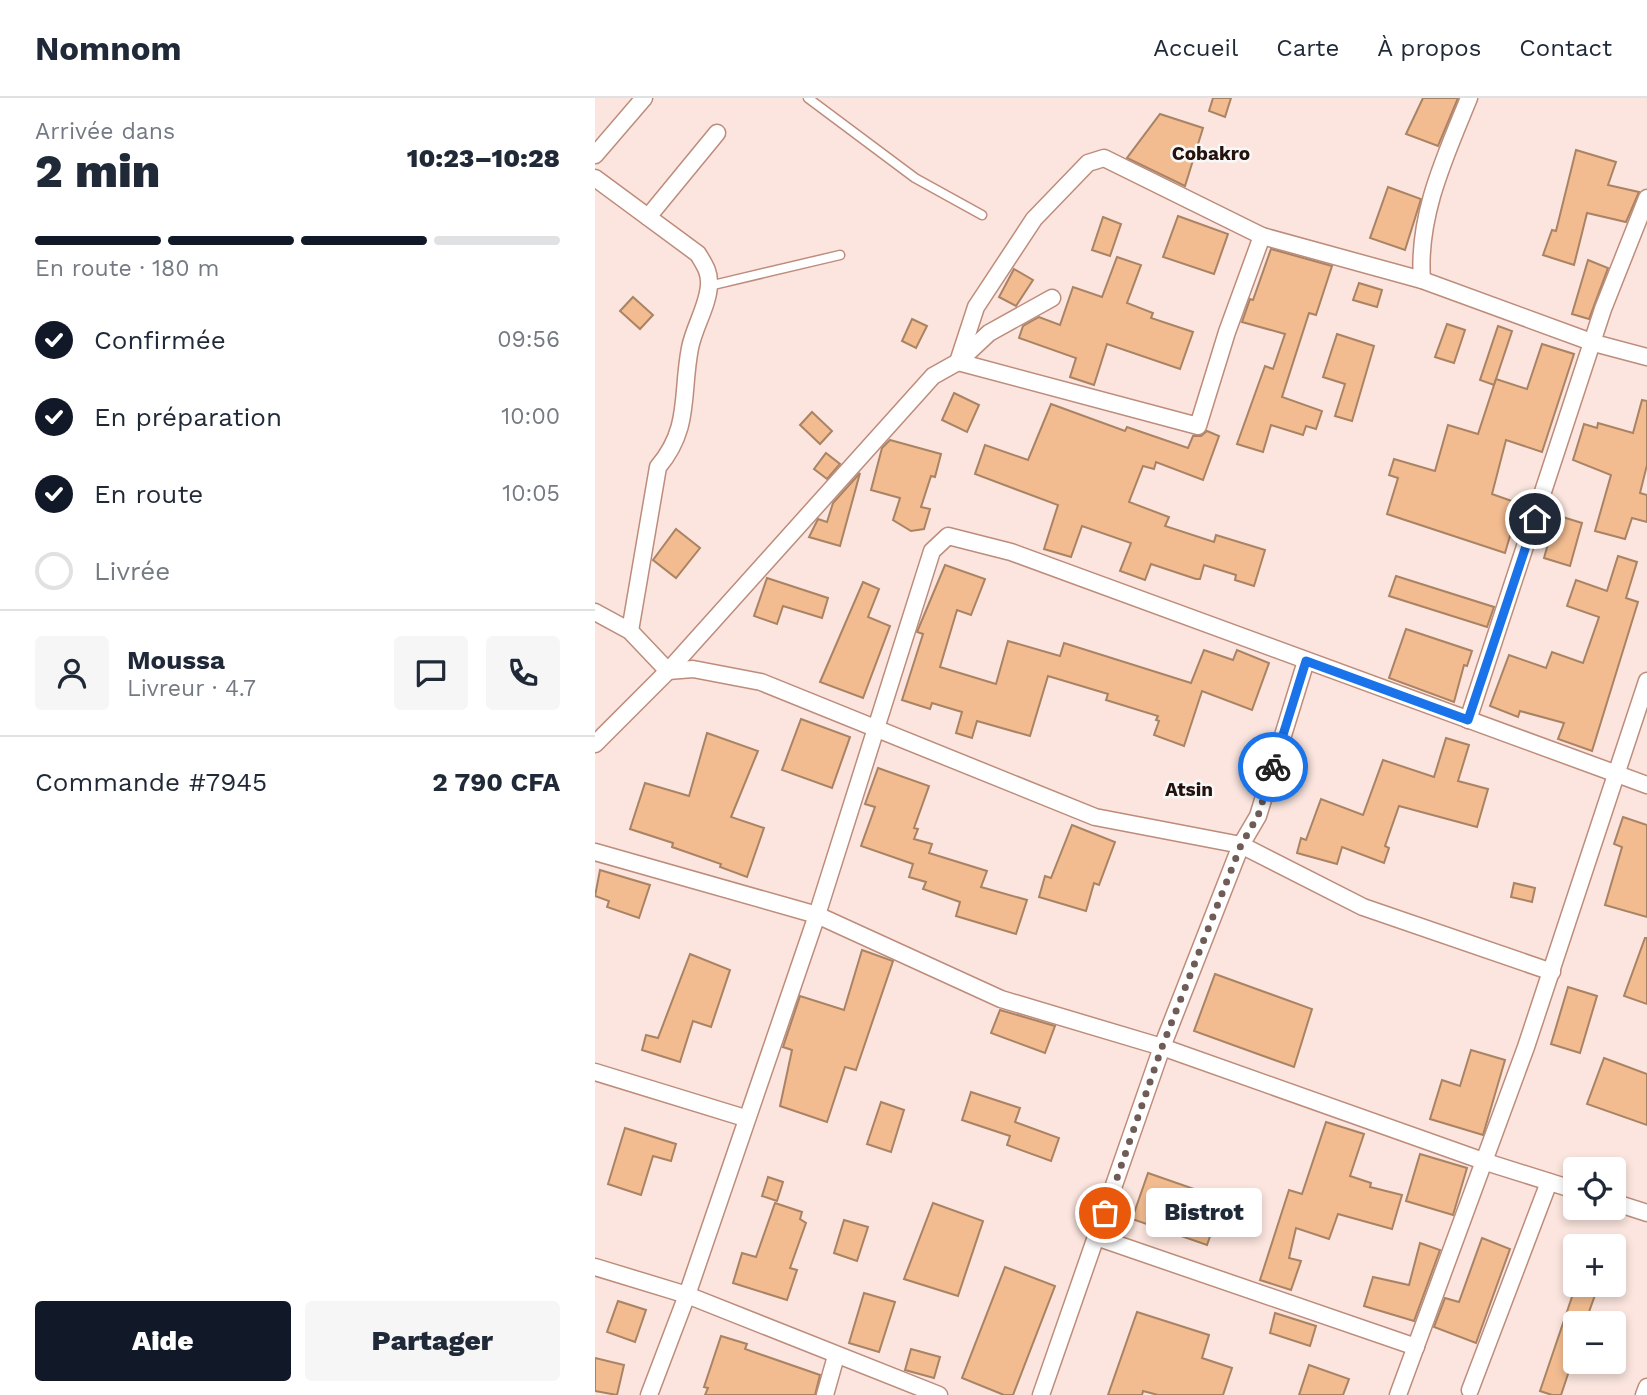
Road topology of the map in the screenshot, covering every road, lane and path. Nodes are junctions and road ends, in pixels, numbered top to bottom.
1 (644, 98) edge
2 (808, 98) edge
3 (1469, 98) edge
4 (717, 133) dead end
5 (595, 155) edge
6 (595, 178) edge
7 (1647, 198) edge
8 (982, 215) dead end
9 (648, 217) junction
10 (1262, 236) junction
11 (840, 256) dead end
12 (1422, 281) junction
13 (709, 286) junction
14 (1052, 298) dead end
15 (1594, 343) junction
16 (1647, 357) edge
17 (958, 362) junction
18 (595, 612) edge
19 (630, 631) junction
20 (1306, 661) junction
21 (668, 671) junction
22 (1647, 681) edge
23 (1468, 720) junction
24 (874, 729) junction
25 (595, 744) edge
26 (1616, 775) junction
27 (1647, 785) edge
28 (1241, 845) junction
29 (595, 852) edge
30 (817, 915) junction
31 (1552, 972) junction
32 (1162, 1047) junction
33 (595, 1072) edge
34 (745, 1118) junction
35 (1486, 1162) junction
36 (1549, 1182) junction
37 (1563, 1186) edge
38 (1626, 1206) edge
39 (1647, 1213) edge
40 (1096, 1237) junction
41 (595, 1268) edge
42 (687, 1295) junction
43 (1416, 1347) junction
44 (836, 1356) junction
45 (1647, 1387) edge
46 (1470, 1390) dead end
47 (649, 1395) edge
48 (825, 1395) edge
49 (939, 1395) edge
50 (1041, 1395) edge
51 (1398, 1395) edge
52 (1644, 1395) edge

1 - 5 street
2 - 8 lane
3 - 12 street
4 - 9 street
6 - 9 street
7 - 15 street
9 - 13 street
10 - 12 street
10 - 17 street
10 - 17 street
11 - 13 lane
12 - 15 street
13 - 19 street
14 - 17 street
15 - 16 street
15 - 23 street
17 - 21 street
18 - 19 street
19 - 21 street
20 - 23 street
20 - 24 street
20 - 28 street
21 - 24 street
21 - 25 street
22 - 26 street
23 - 26 street
24 - 28 street
24 - 30 street
26 - 27 street
26 - 31 street
28 - 31 street
28 - 32 street
29 - 30 street
30 - 32 street
30 - 34 street
31 - 35 street
32 - 35 street
32 - 40 street
33 - 34 street
34 - 42 street
35 - 36 street
35 - 43 street
36 - 37 street
36 - 46 street
38 - 39 street
40 - 43 street
40 - 50 street
41 - 42 street
42 - 44 street
42 - 47 street
43 - 51 street
44 - 48 street
44 - 49 street
45 - 52 street

